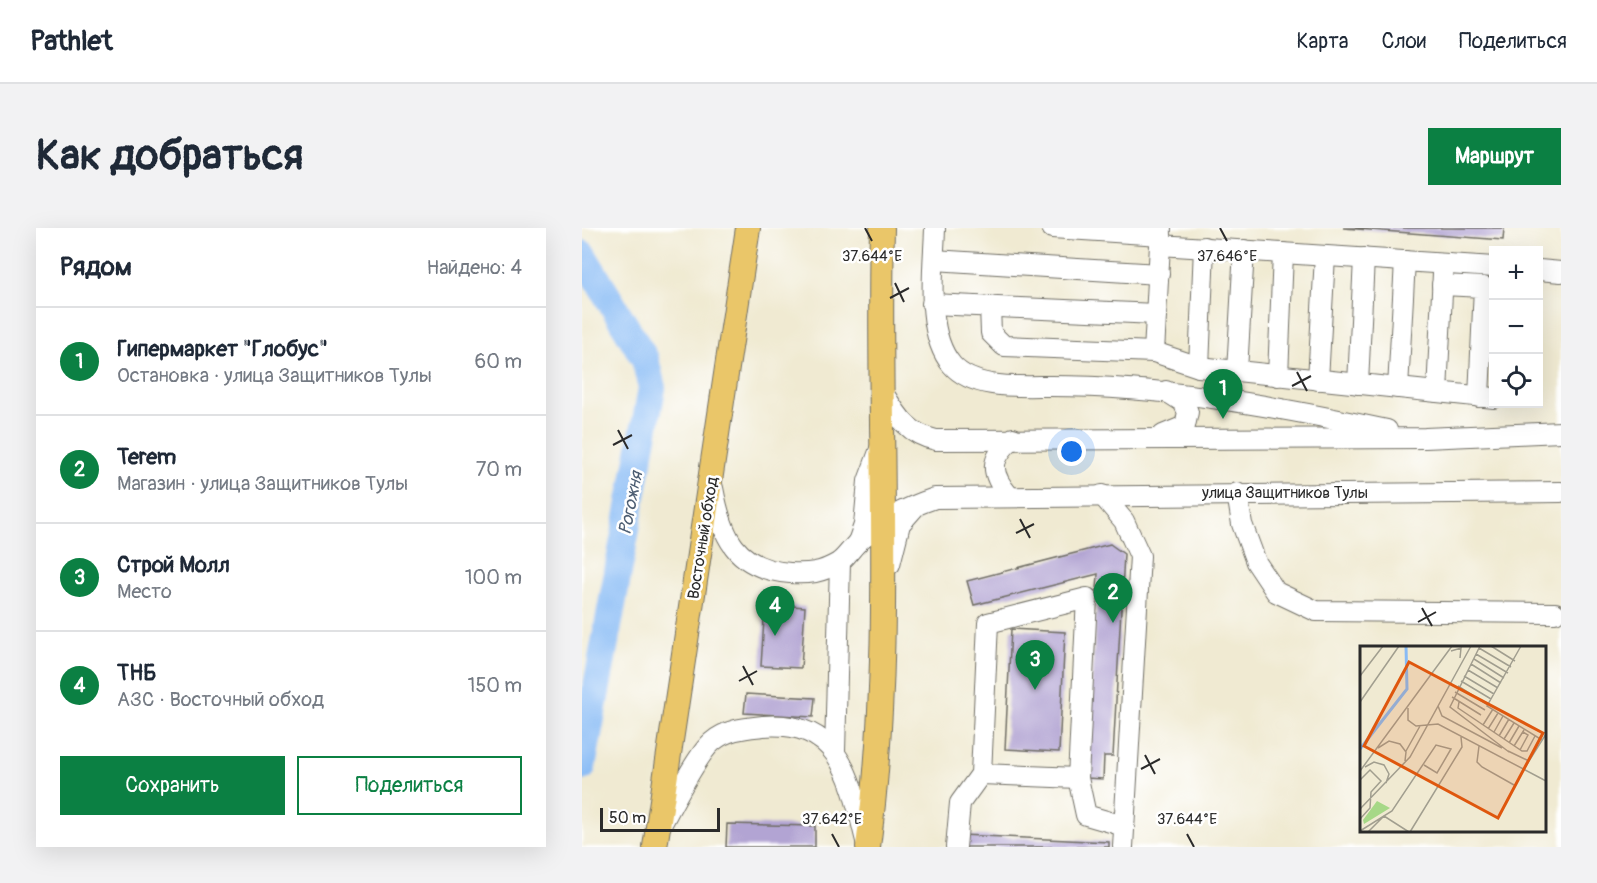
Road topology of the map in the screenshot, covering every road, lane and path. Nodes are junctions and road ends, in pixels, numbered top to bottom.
1 (748, 228) edge
2 (870, 228) edge
3 (882, 228) edge
4 (935, 228) edge
5 (1052, 228) edge
6 (1161, 236) edge
7 (1204, 247) junction
8 (1244, 250) junction
9 (1283, 253) junction
10 (1325, 256) junction
11 (1364, 258) junction
12 (934, 260) junction
13 (1405, 261) junction
14 (1443, 264) junction
15 (1489, 267) edge
16 (1543, 270) edge
17 (1561, 272) edge
18 (1159, 274) junction
19 (1442, 285) junction
20 (880, 297) junction
21 (932, 304) junction
22 (990, 306) junction
23 (1156, 314) junction
24 (1154, 352) junction
25 (1199, 367) junction
26 (1238, 371) junction
27 (1278, 376) junction
28 (1318, 380) junction
29 (1358, 384) junction
30 (1398, 388) junction
31 (882, 391) junction
32 (1166, 391) junction
33 (1437, 392) junction
34 (1486, 397) edge
35 (1561, 432) edge
36 (1013, 438) junction
37 (1425, 438) junction
38 (1144, 439) junction
39 (882, 444) junction
40 (712, 480) junction
41 (1561, 492) edge
42 (1237, 494) junction
43 (1102, 495) junction
44 (1010, 496) junction
45 (918, 504) junction
46 (881, 522) junction
47 (858, 542) junction
48 (840, 562) junction
49 (1555, 613) dead end
50 (882, 627) junction
51 (835, 751) junction
52 (981, 774) junction
53 (1078, 778) junction
54 (1124, 826) junction
55 (656, 839) edge
56 (868, 847) edge
57 (956, 847) edge
58 (1123, 847) edge

1 - 40 main road, Восточный обход
2 - 20 main road
3 - 20 main road
4 - 12 street
5 - 6 street
6 - 7 street
6 - 18 street
7 - 8 street
7 - 25 street
8 - 9 street
8 - 26 street
9 - 10 street
9 - 27 street
10 - 11 street
10 - 28 street
11 - 13 street
11 - 29 street
12 - 18 street
12 - 21 street
13 - 14 street
13 - 30 street
14 - 15 street
14 - 19 street
16 - 17 street
18 - 23 street
19 - 33 street
19 - 34 street
20 - 31 main road
21 - 22 street
21 - 32 street
22 - 23 street
22 - 24 street
23 - 24 street
24 - 25 street
25 - 26 street
26 - 27 street
27 - 28 street
28 - 29 street
29 - 30 street
30 - 33 street
31 - 36 street
31 - 39 main road
32 - 37 street
32 - 38 street
33 - 34 street
35 - 37 street
36 - 38 street
36 - 44 street
37 - 38 street
39 - 46 main road
39 - 47 street
40 - 48 street
40 - 55 main road, Восточный обход
41 - 42 street, улица Защитников Тулы
42 - 43 street, улица Защитников Тулы
42 - 49 street
43 - 44 street, улица Защитников Тулы
43 - 54 street
44 - 45 street, улица Защитников Тулы
45 - 46 street, улица Защитников Тулы
45 - 50 street
46 - 47 street, улица Защитников Тулы
46 - 50 main road
47 - 48 street, улица Защитников Тулы
48 - 51 street
50 - 56 main road
51 - 55 street
51 - 56 street
52 - 53 street
52 - 53 street
52 - 57 street
53 - 54 street
54 - 58 street

